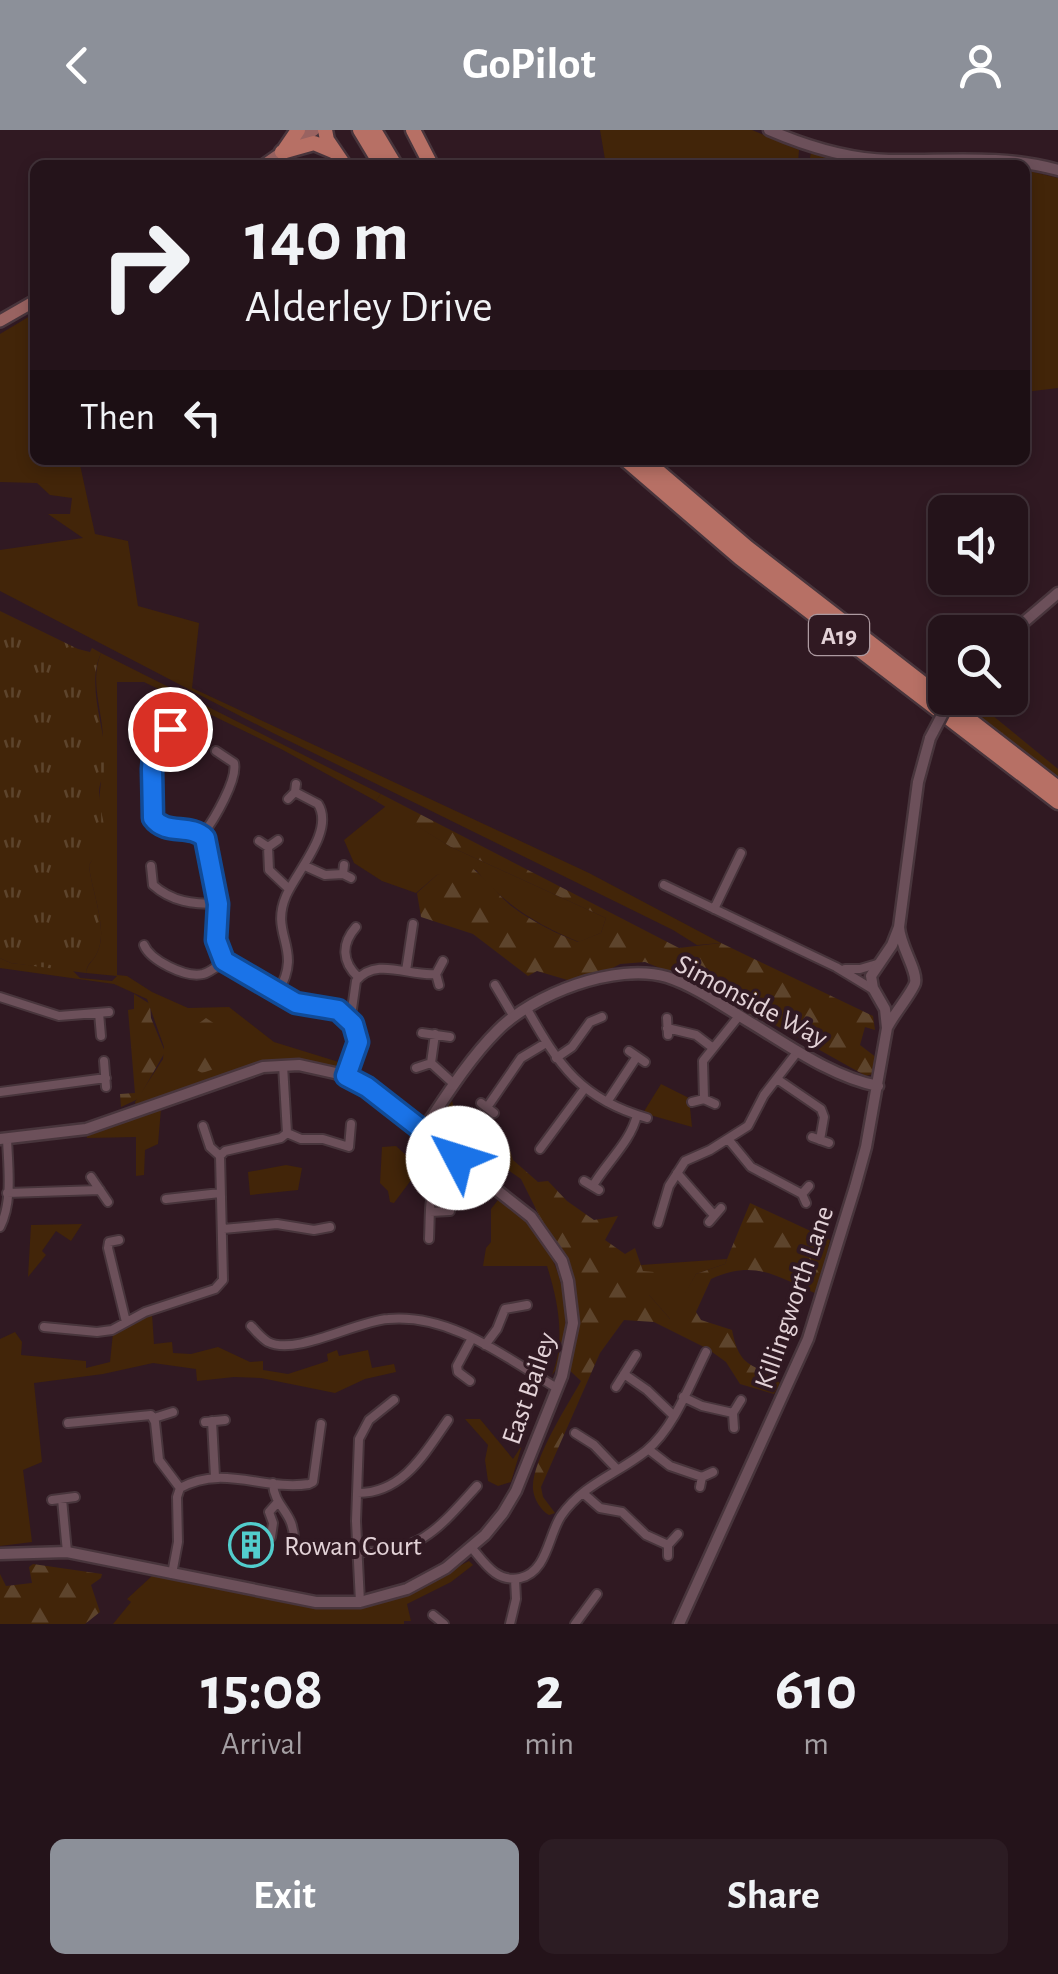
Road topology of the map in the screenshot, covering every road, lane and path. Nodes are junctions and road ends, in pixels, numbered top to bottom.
1 (298, 130) edge
2 (314, 130) edge
3 (325, 130) edge
4 (413, 130) edge
5 (769, 130) edge
6 (365, 131) edge
7 (333, 151) junction
8 (282, 152) junction
9 (271, 160) edge
10 (340, 160) edge
11 (379, 160) edge
12 (391, 160) edge
13 (428, 160) edge
14 (885, 160) edge
15 (885, 160) edge
16 (1003, 160) edge
17 (1030, 165) edge
18 (1058, 170) edge
19 (30, 303) edge
20 (0, 321) edge
21 (632, 465) edge
22 (651, 465) edge
23 (1058, 593) edge
24 (1028, 619) edge
25 (942, 715) edge
26 (145, 718) dead end
27 (170, 729) dead end
28 (155, 732) junction
29 (216, 751) dead end
30 (1058, 788) edge
31 (293, 791) dead end
32 (1058, 802) edge
33 (334, 812) dead end
34 (323, 813) junction
35 (203, 834) junction
36 (278, 840) dead end
37 (259, 841) dead end
38 (268, 846) junction
39 (741, 853) dead end
40 (151, 866) dead end
41 (305, 866) junction
42 (346, 872) dead end
43 (153, 885) junction
44 (664, 885) dead end
45 (290, 889) junction
46 (143, 891) dead end
47 (218, 904) junction
48 (714, 909) junction
49 (412, 924) dead end
50 (899, 926) junction
51 (356, 928) dead end
52 (443, 960) dead end
53 (224, 961) junction
54 (138, 962) dead end
55 (879, 962) junction
56 (909, 963) junction
57 (836, 967) junction
58 (406, 971) junction
59 (436, 974) junction
60 (358, 977) junction
61 (439, 985) dead end
62 (495, 985) dead end
63 (512, 990) dead end
64 (278, 992) junction
65 (876, 992) junction
66 (501, 996) junction
67 (0, 997) edge
68 (904, 998) junction
69 (528, 1008) junction
70 (347, 1016) junction
71 (739, 1016) junction
72 (514, 1017) junction
73 (602, 1017) dead end
74 (667, 1027) dead end
75 (887, 1028) junction
76 (422, 1032) dead end
77 (435, 1034) junction
78 (101, 1036) dead end
79 (450, 1036) dead end
80 (546, 1043) junction
81 (714, 1048) junction
82 (798, 1051) junction
83 (637, 1057) dead end
84 (556, 1058) junction
85 (104, 1061) dead end
86 (431, 1063) junction
87 (283, 1065) junction
88 (416, 1068) dead end
89 (346, 1076) junction
90 (776, 1079) junction
91 (454, 1084) junction
92 (878, 1086) junction
93 (585, 1088) junction
94 (0, 1092) edge
95 (704, 1100) junction
96 (607, 1102) junction
97 (692, 1102) dead end
98 (715, 1104) dead end
99 (488, 1107) dead end
100 (351, 1124) dead end
101 (202, 1126) dead end
102 (424, 1129) junction
103 (287, 1134) junction
104 (4, 1138) edge
105 (728, 1139) junction
106 (820, 1140) dead end
107 (540, 1149) dead end
108 (220, 1156) junction
109 (458, 1158) junction
110 (677, 1173) junction
111 (91, 1177) dead end
112 (584, 1181) dead end
113 (100, 1190) junction
114 (220, 1192) junction
115 (8, 1193) junction
116 (806, 1194) dead end
117 (166, 1199) dead end
118 (108, 1202) dead end
119 (450, 1211) dead end
120 (430, 1212) junction
121 (714, 1215) dead end
122 (656, 1224) dead end
123 (0, 1227) edge
124 (330, 1228) dead end
125 (223, 1229) junction
126 (428, 1239) dead end
127 (118, 1240) dead end
128 (527, 1305) dead end
129 (126, 1322) junction
130 (252, 1326) dead end
131 (44, 1327) dead end
132 (327, 1335) junction
133 (472, 1338) junction
134 (485, 1345) junction
135 (331, 1348) dead end
136 (706, 1352) dead end
137 (636, 1354) dead end
138 (624, 1374) junction
139 (470, 1381) dead end
140 (616, 1387) dead end
141 (556, 1388) junction
142 (684, 1397) junction
143 (394, 1400) dead end
144 (741, 1400) dead end
145 (173, 1412) dead end
146 (733, 1413) junction
147 (672, 1415) junction
148 (154, 1418) junction
149 (225, 1420) dead end
150 (448, 1420) dead end
151 (68, 1423) dead end
152 (324, 1428) dead end
153 (734, 1428) dead end
154 (592, 1429) dead end
155 (440, 1432) junction
156 (451, 1440) dead end
157 (648, 1449) junction
158 (616, 1468) junction
159 (713, 1472) dead end
160 (215, 1477) junction
161 (273, 1483) junction
162 (478, 1486) dead end
163 (180, 1488) junction
164 (358, 1493) junction
165 (583, 1493) junction
166 (75, 1498) dead end
167 (277, 1503) junction
168 (678, 1534) dead end
169 (271, 1537) dead end
170 (294, 1540) dead end
171 (668, 1544) junction
172 (471, 1547) junction
173 (67, 1552) junction
174 (360, 1552) junction
175 (0, 1554) edge
176 (668, 1556) dead end
177 (172, 1574) junction
178 (515, 1579) junction
179 (597, 1594) dead end
180 (360, 1602) junction
181 (433, 1614) dead end
182 (583, 1616) junction
183 (511, 1623) edge
184 (594, 1623) edge
185 (444, 1624) edge
186 (523, 1624) edge
187 (575, 1624) edge
188 (679, 1624) edge

1 - 8 highway
2 - 8 main road
3 - 7 highway
4 - 13 highway
5 - 14 street
6 - 11 highway
6 - 12 highway
7 - 8 highway
7 - 10 highway
8 - 9 main road
15 - 16 street
17 - 18 street
19 - 20 main road
21 - 32 highway, A19
22 - 30 highway, A19
23 - 24 street
25 - 50 street, bridge
26 - 28 street
27 - 28 street
28 - 35 street
29 - 35 street
31 - 34 street
33 - 34 street
34 - 41 street
35 - 47 street
36 - 38 street
37 - 38 street
38 - 45 street
39 - 48 street
40 - 43 street
41 - 42 street
41 - 45 street
43 - 46 street
43 - 47 street
44 - 48 street
45 - 64 street
47 - 53 street
48 - 57 street
49 - 58 street
50 - 55 street
50 - 56 street
51 - 60 street
52 - 59 street
53 - 54 street
53 - 64 street
55 - 56 street
55 - 57 street
55 - 65 street
56 - 68 street
57 - 65 street
58 - 59 street
58 - 60 street
59 - 61 street
60 - 70 street
62 - 66 street
63 - 66 street
64 - 70 street
65 - 68 street
65 - 75 street
66 - 72 street
67 - 78 street
68 - 75 street
69 - 71 street, Simonside Way
69 - 72 street, Simonside Way
69 - 80 street
70 - 89 street
71 - 81 street
71 - 82 street, Simonside Way
72 - 91 street, Simonside Way
73 - 84 street
74 - 81 street
75 - 92 street, Killingworth Lane
76 - 77 street
77 - 79 street
77 - 86 street
80 - 84 street
80 - 99 street
81 - 95 street
82 - 90 street
82 - 92 street, Simonside Way
83 - 96 street
84 - 93 street
85 - 94 street
86 - 88 street
86 - 91 street
87 - 89 street, East Bailey
87 - 103 street
87 - 104 street, East Bailey
89 - 102 street, East Bailey
90 - 105 street
90 - 106 street
91 - 102 street, Simonside Way
92 - 188 street, Killingworth Lane
93 - 96 street
93 - 107 street
95 - 97 street
95 - 98 street
96 - 112 street
100 - 103 street
101 - 108 street
102 - 109 street, East Bailey
103 - 108 street
104 - 115 street
105 - 110 street
105 - 116 street
108 - 114 street
109 - 120 street
109 - 141 street, East Bailey
110 - 121 street
110 - 122 street
111 - 113 street
113 - 115 street
113 - 118 street
114 - 117 street
114 - 125 street
115 - 123 street
119 - 120 street
120 - 126 street
124 - 125 street
125 - 129 street
127 - 129 street
128 - 134 street
129 - 131 street
130 - 132 street
132 - 133 street
132 - 135 street
133 - 134 street
133 - 139 street
134 - 141 street
136 - 142 street
137 - 138 street
138 - 140 street
138 - 147 street
141 - 172 street, East Bailey
142 - 146 street
142 - 147 street
143 - 164 street
144 - 146 street
145 - 148 street
146 - 153 street
147 - 157 street
148 - 151 street
148 - 163 street
149 - 160 street
150 - 155 street
152 - 161 street
154 - 158 street
155 - 156 street
155 - 164 street
157 - 158 street
157 - 159 street
158 - 165 street
160 - 161 street
160 - 163 street
161 - 167 street
162 - 174 street
163 - 177 street
164 - 174 street
165 - 171 street
165 - 178 street
166 - 173 street
167 - 169 street
167 - 170 street
168 - 171 street
171 - 176 street
172 - 178 street
172 - 180 street, East Bailey
173 - 175 street, East Bailey
173 - 177 street, East Bailey
174 - 180 street
177 - 180 street, East Bailey
178 - 183 street
179 - 182 street
181 - 185 street
182 - 184 street
182 - 187 street
183 - 186 street

